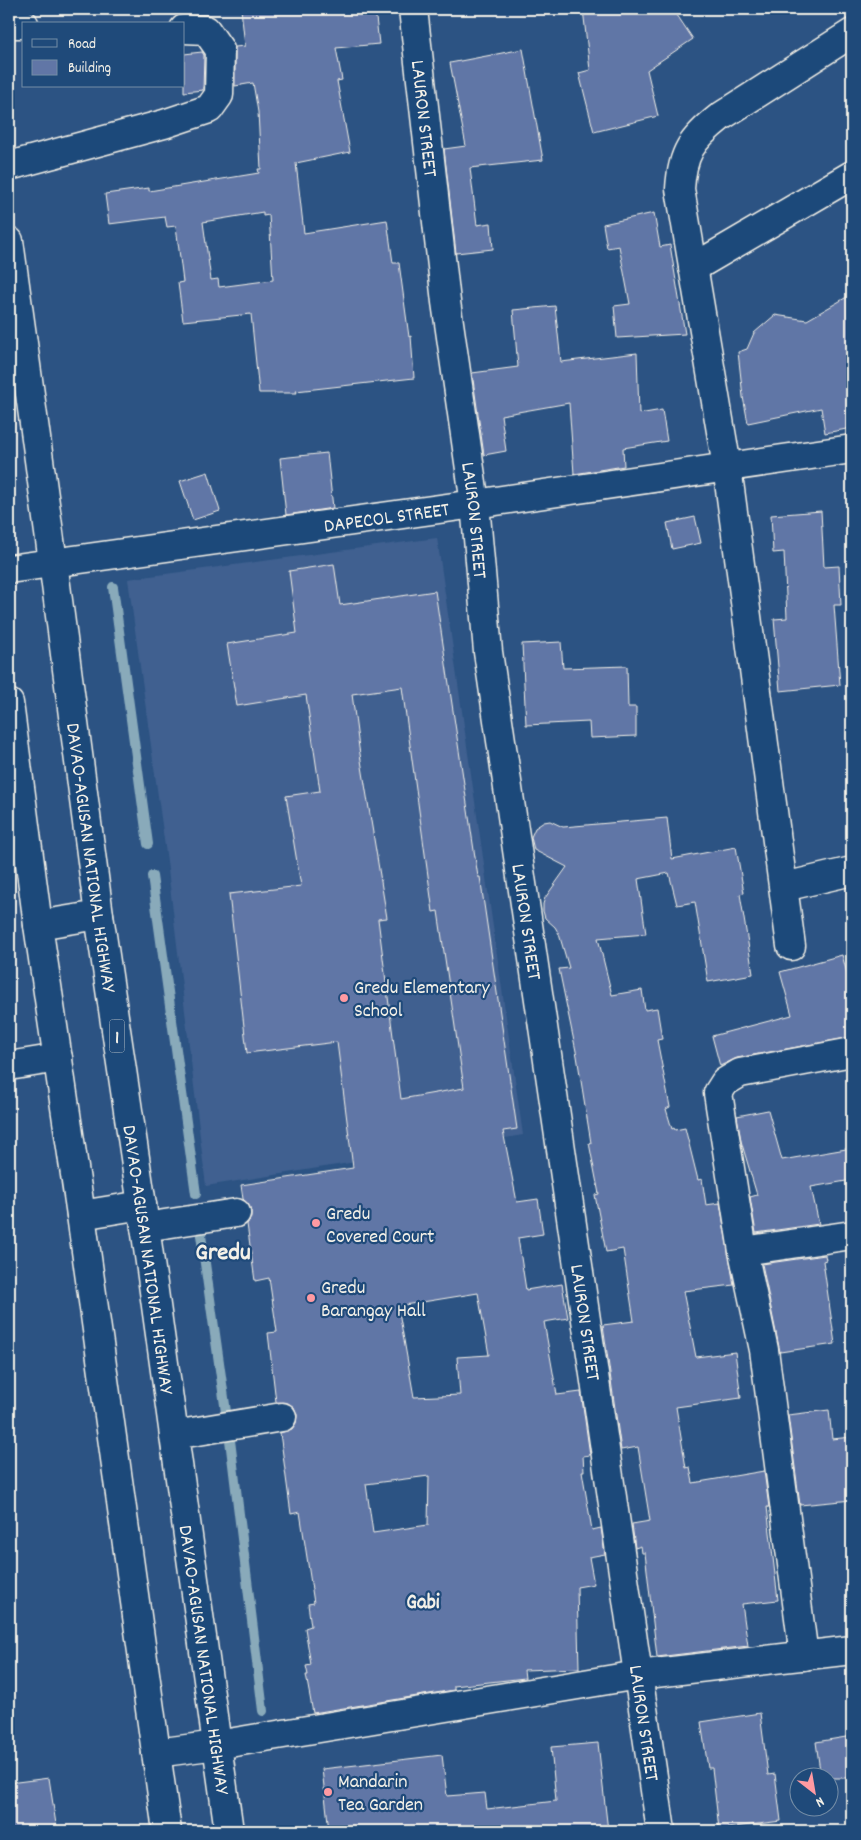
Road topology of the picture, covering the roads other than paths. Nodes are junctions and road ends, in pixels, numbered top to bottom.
1 (413, 9) edge
2 (9, 24) edge
3 (22, 24) edge
4 (185, 30) edge
5 (852, 33) edge
6 (9, 166) edge
7 (852, 175) edge
8 (9, 241) edge
9 (694, 268) junction
10 (852, 449) edge
11 (727, 467) junction
12 (475, 504) junction
13 (54, 562) junction
14 (9, 569) edge
15 (9, 702) edge
16 (852, 872) edge
17 (784, 887) junction
18 (99, 915) junction
19 (38, 925) junction
20 (791, 946) dead end
21 (852, 1052) edge
22 (58, 1058) junction
23 (9, 1066) edge
24 (236, 1212) dead end
25 (81, 1215) junction
26 (144, 1216) junction
27 (852, 1234) edge
28 (743, 1251) junction
29 (282, 1417) dead end
30 (174, 1435) junction
31 (852, 1650) edge
32 (804, 1656) junction
33 (638, 1675) junction
34 (217, 1744) junction
35 (156, 1753) junction
36 (167, 1831) edge
37 (229, 1831) edge
38 (661, 1831) edge

1 - 12 main road, LAURON STREET
2 - 3 main road
4 - 6 main road
5 - 9 main road
7 - 9 main road
8 - 13 main road, DAVAO-AGUSAN NATIONAL HIGHWAY / 1
9 - 11 main road
10 - 11 main road, DAPECOL STREET
11 - 12 main road, DAPECOL STREET
11 - 17 main road
12 - 13 main road, DAPECOL STREET
12 - 33 main road, LAURON STREET
13 - 14 main road, DAPECOL STREET
13 - 18 main road, DAVAO-AGUSAN NATIONAL HIGHWAY / 1
15 - 19 main road
16 - 17 main road
17 - 20 main road
18 - 19 main road
18 - 26 main road, DAVAO-AGUSAN NATIONAL HIGHWAY / 1
19 - 22 main road
21 - 28 main road
22 - 23 main road
22 - 25 main road
24 - 26 main road
25 - 26 main road
25 - 35 main road
26 - 30 main road, DAVAO-AGUSAN NATIONAL HIGHWAY / 1
27 - 28 main road
28 - 32 main road
29 - 30 main road
30 - 34 main road, DAVAO-AGUSAN NATIONAL HIGHWAY / 1
31 - 32 main road
32 - 33 main road
33 - 34 main road
33 - 38 main road, LAURON STREET
34 - 35 main road
34 - 37 main road, DAVAO-AGUSAN NATIONAL HIGHWAY / 1
35 - 36 main road

